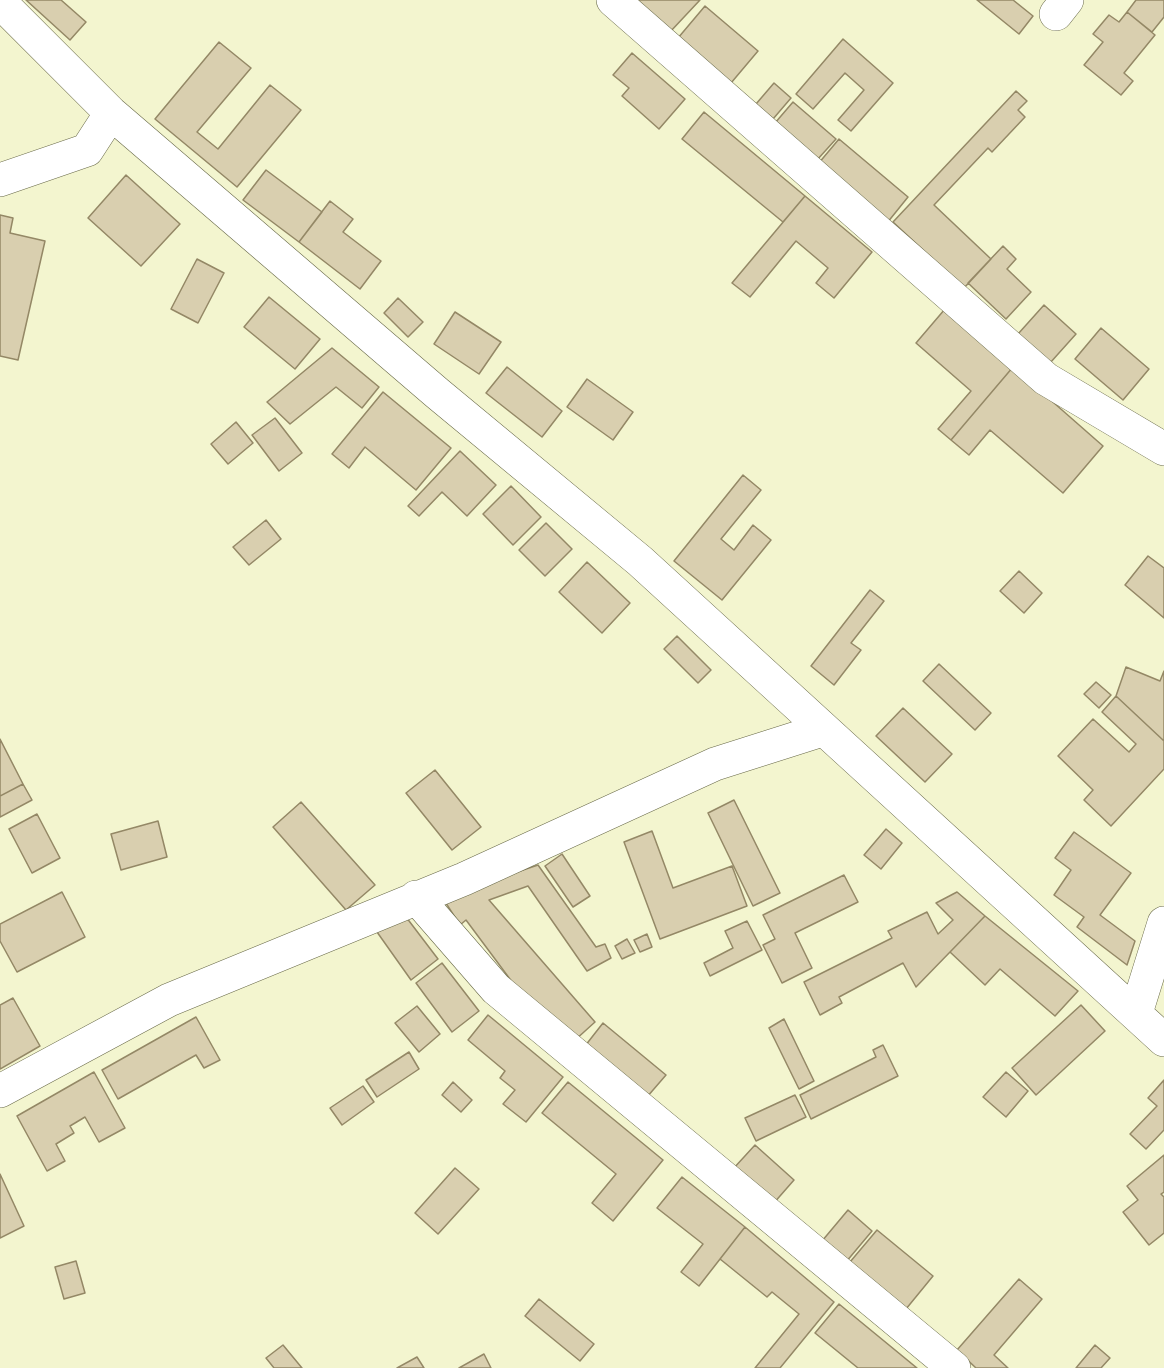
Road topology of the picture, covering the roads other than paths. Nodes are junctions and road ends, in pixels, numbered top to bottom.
1 (613, 0) edge
2 (0, 3) edge
3 (111, 113) junction
4 (0, 180) edge
5 (1164, 449) edge
6 (822, 730) junction
7 (417, 897) junction
8 (1164, 923) edge
9 (1136, 1013) junction
10 (1164, 1040) edge
11 (0, 1091) edge
12 (954, 1368) edge

1 - 5 street
2 - 3 street
3 - 4 street
3 - 6 street
6 - 7 street
6 - 9 street
7 - 11 street
7 - 12 street
8 - 9 street
9 - 10 street

